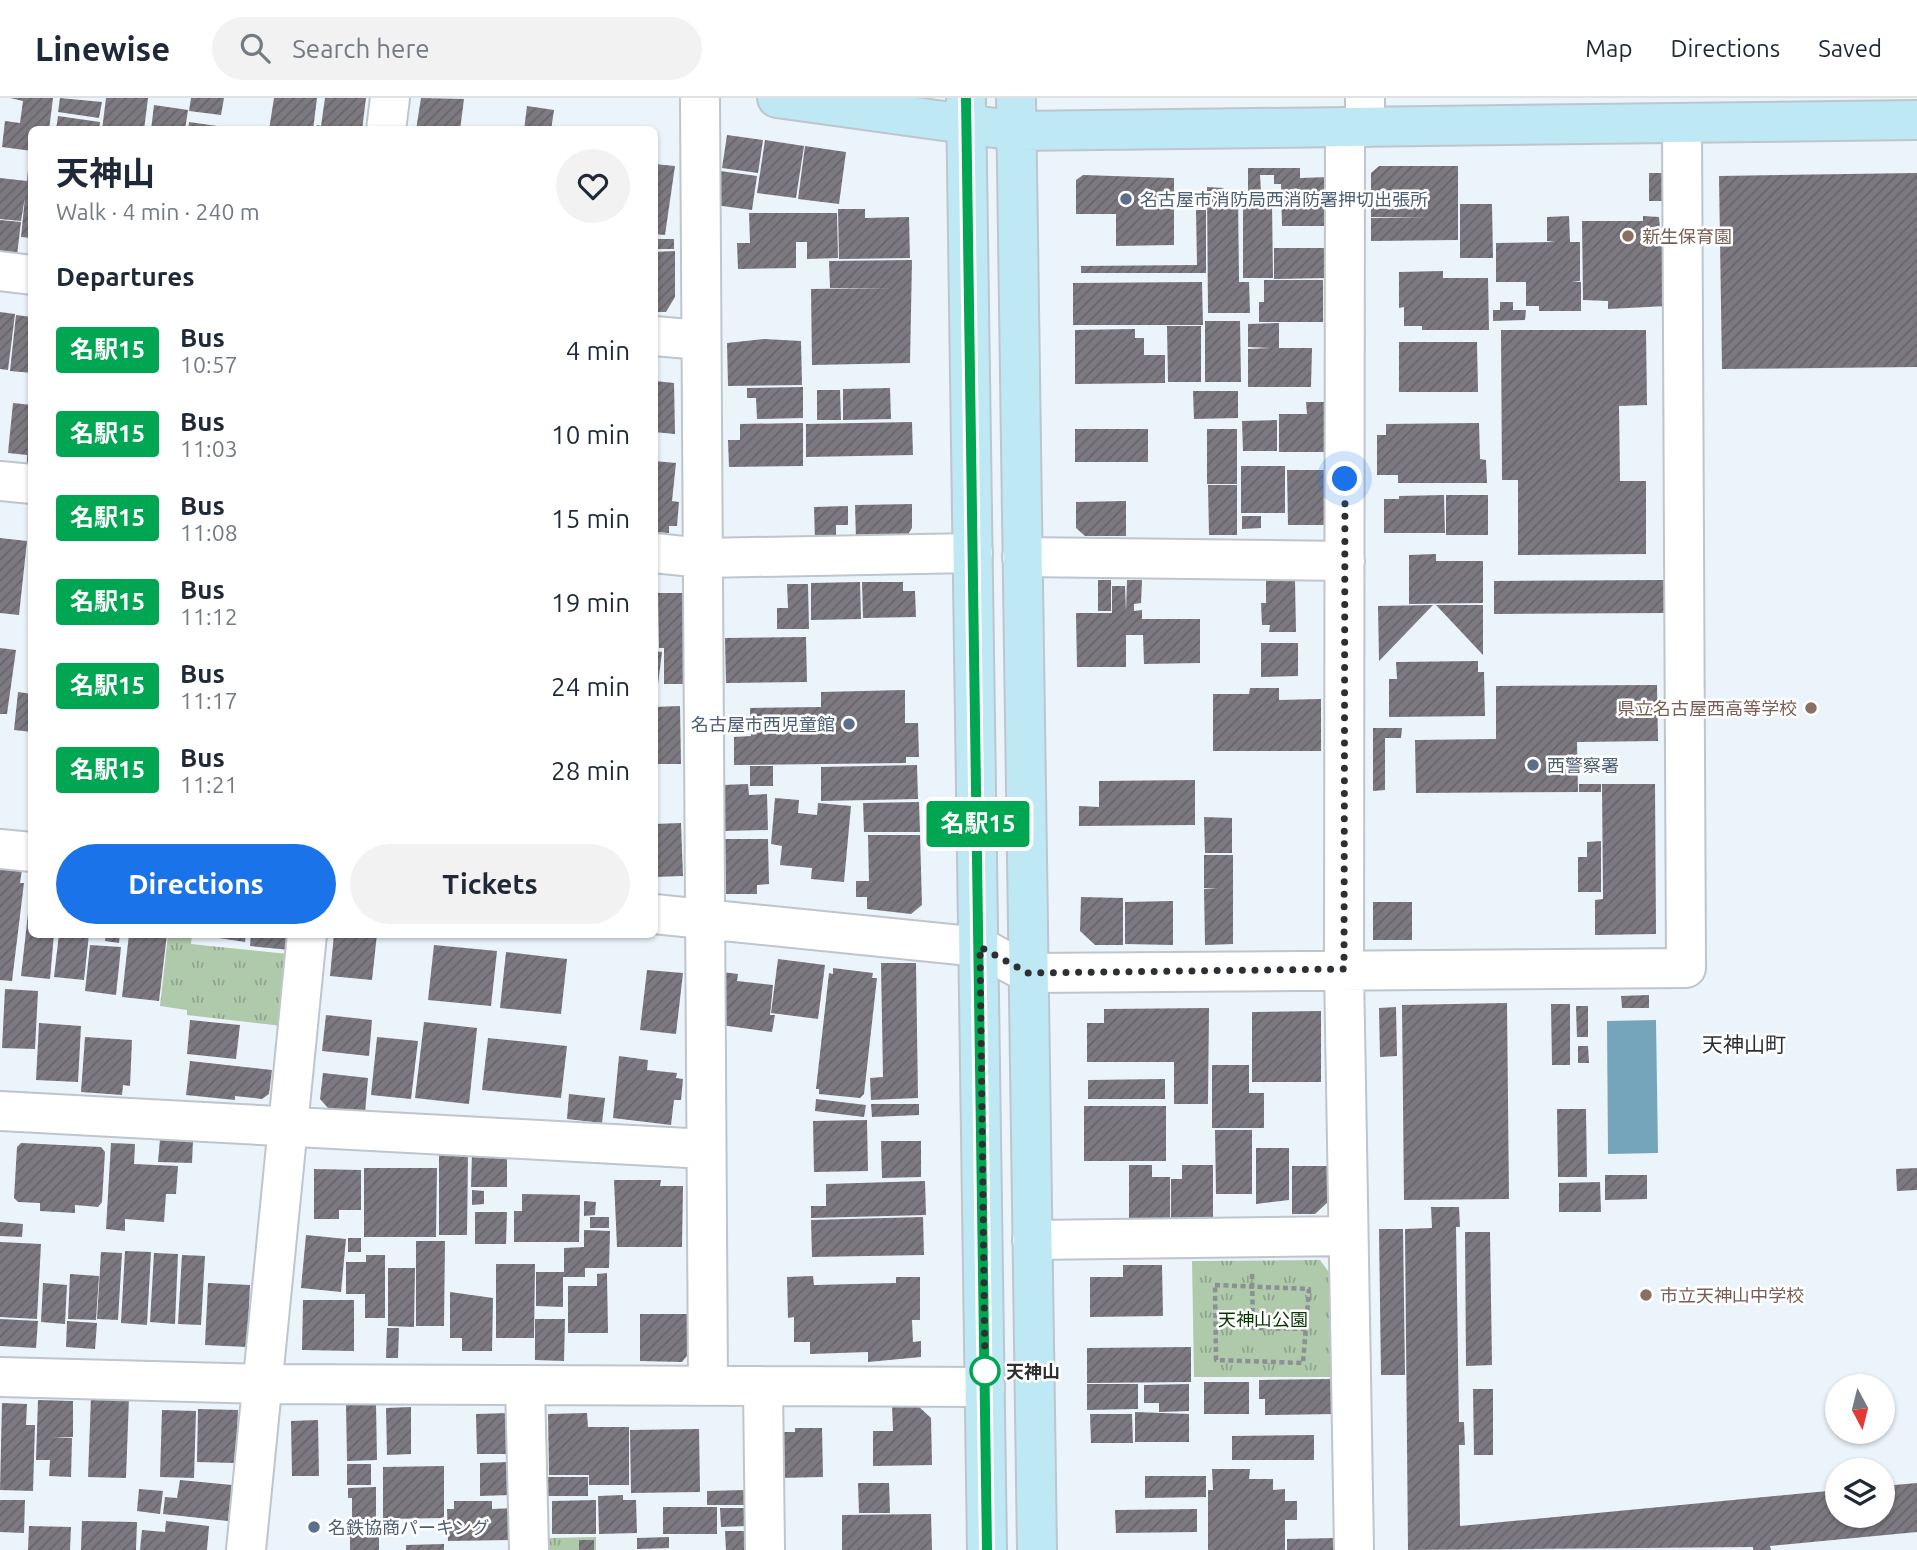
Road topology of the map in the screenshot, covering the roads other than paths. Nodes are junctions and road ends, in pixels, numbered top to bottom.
1 (390, 98) edge
2 (700, 98) edge
3 (778, 98) edge
4 (966, 111) edge
5 (1016, 115) edge
6 (1358, 117) edge
7 (1917, 120) edge
8 (1682, 123) junction
9 (387, 126) edge
10 (0, 271) edge
11 (28, 274) edge
12 (658, 335) edge
13 (701, 340) junction
14 (0, 481) edge
15 (28, 484) edge
16 (658, 553) edge
17 (973, 553) junction
18 (1022, 557) junction
19 (703, 558) junction
20 (1345, 561) junction
21 (0, 849) edge
22 (28, 852) edge
23 (658, 914) edge
24 (705, 919) junction
25 (307, 938) edge
26 (980, 947) junction
27 (1344, 969) junction
28 (1028, 973) junction
29 (0, 1111) edge
30 (288, 1126) junction
31 (706, 1149) junction
32 (1347, 1236) junction
33 (1032, 1240) junction
34 (0, 1377) edge
35 (263, 1384) junction
36 (525, 1385) junction
37 (708, 1386) junction
38 (762, 1386) junction
39 (985, 1387) junction
40 (246, 1550) edge
41 (529, 1550) edge
42 (765, 1550) edge
43 (987, 1550) edge
44 (1037, 1550) edge
45 (1354, 1550) edge

1 - 9 street
2 - 13 street
3 - 4 street
4 - 5 street
4 - 17 street
5 - 6 street
5 - 18 street
6 - 8 street
6 - 20 street
7 - 8 street
8 - 27 street
10 - 11 street
12 - 13 street
13 - 19 street
14 - 15 street
16 - 19 street
17 - 19 street
17 - 26 street
18 - 20 street
18 - 28 street
19 - 24 street
20 - 27 street
21 - 22 street
23 - 24 street
24 - 26 street
24 - 31 street
25 - 30 street
26 - 28 street
26 - 39 street
27 - 28 street
27 - 32 street
28 - 33 street
29 - 30 street
30 - 31 street
30 - 35 street
31 - 37 street
32 - 33 street
32 - 45 street
33 - 44 street
34 - 35 street
35 - 36 street
35 - 40 street
36 - 37 street
36 - 41 street
37 - 38 street
38 - 39 street
38 - 42 street
39 - 43 street

